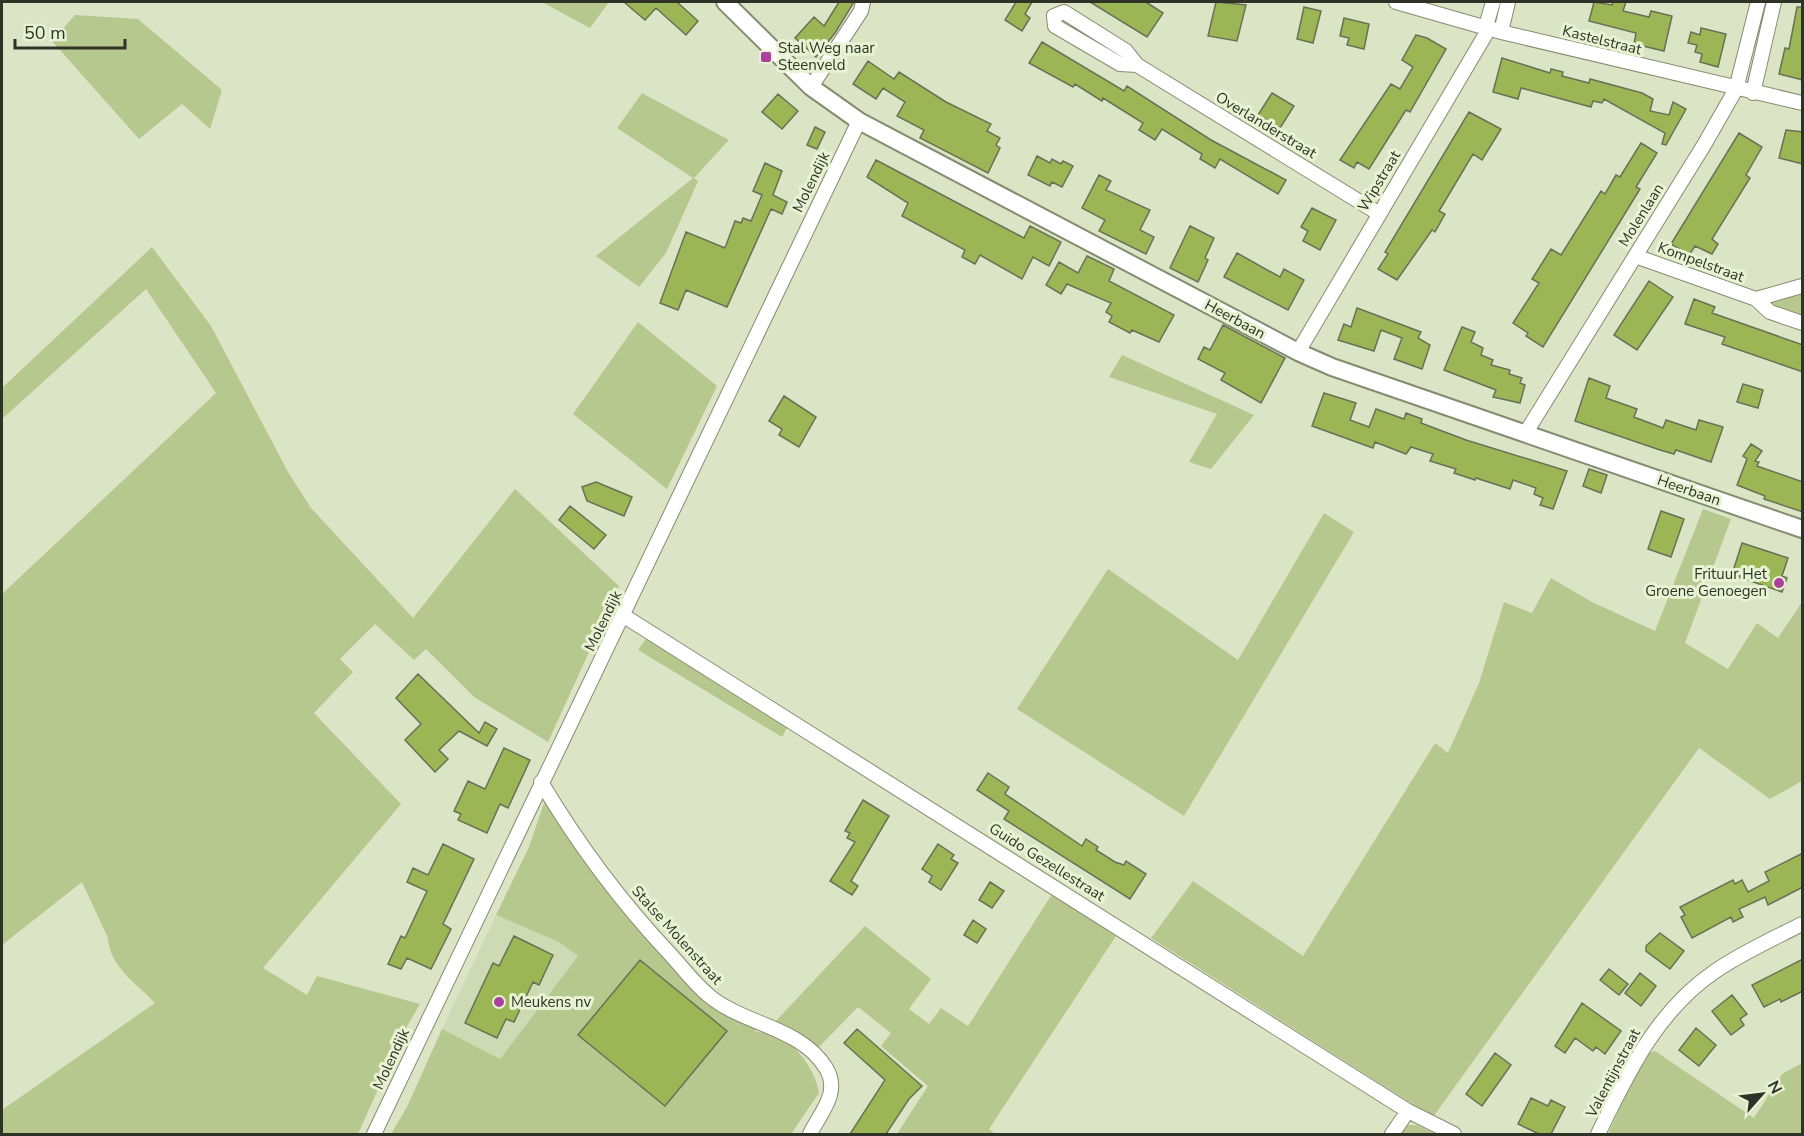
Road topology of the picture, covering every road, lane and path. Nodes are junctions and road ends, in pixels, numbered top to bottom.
1 (725, 2) edge
2 (863, 2) edge
3 (1396, 2) edge
4 (1492, 2) edge
5 (1508, 2) edge
6 (1758, 2) edge
7 (1774, 2) edge
8 (1492, 28) junction
9 (1137, 66) junction
10 (811, 87) junction
11 (1736, 89) junction
12 (1753, 93) junction
13 (1803, 103) edge
14 (859, 121) junction
15 (1378, 213) junction
16 (1635, 256) junction
17 (1803, 286) edge
18 (1756, 299) junction
19 (1803, 323) edge
20 (1298, 352) junction
21 (1526, 434) junction
22 (1803, 529) edge
23 (624, 616) junction
24 (542, 782) junction
25 (1803, 924) edge
26 (1408, 1111) junction
27 (374, 1134) edge
28 (810, 1134) edge
29 (1392, 1134) edge
30 (1454, 1134) edge
31 (1598, 1134) edge

1 - 10 street, Heerbaan
2 - 10 street
3 - 8 street, Kastelstraat
4 - 8 street, Wipstraat
5 - 8 street, Wipstraat
6 - 11 street, Molenlaan
7 - 12 street
8 - 11 street, Kastelstraat
8 - 15 street, Wipstraat
9 - 9 street, Overlanderstraat
9 - 15 street, Overlanderstraat
10 - 14 street, Heerbaan
11 - 12 street, Kastelstraat
11 - 16 street, Molenlaan
12 - 13 street, Kastelstraat
14 - 20 street, Heerbaan
14 - 23 street, Molendijk
15 - 20 street, Wipstraat
16 - 18 street, Kompelstraat
16 - 21 street, Molenlaan
17 - 18 street, Kompelstraat
18 - 19 street, Kompelstraat
20 - 21 street, Heerbaan
21 - 22 street, Heerbaan
23 - 24 street, Molendijk
23 - 26 street, Guido Gezellestraat
24 - 27 street, Molendijk
24 - 28 street, Stalse Molenstraat
25 - 31 street, Valentijnstraat
26 - 29 street
26 - 30 street, Guido Gezellestraat

